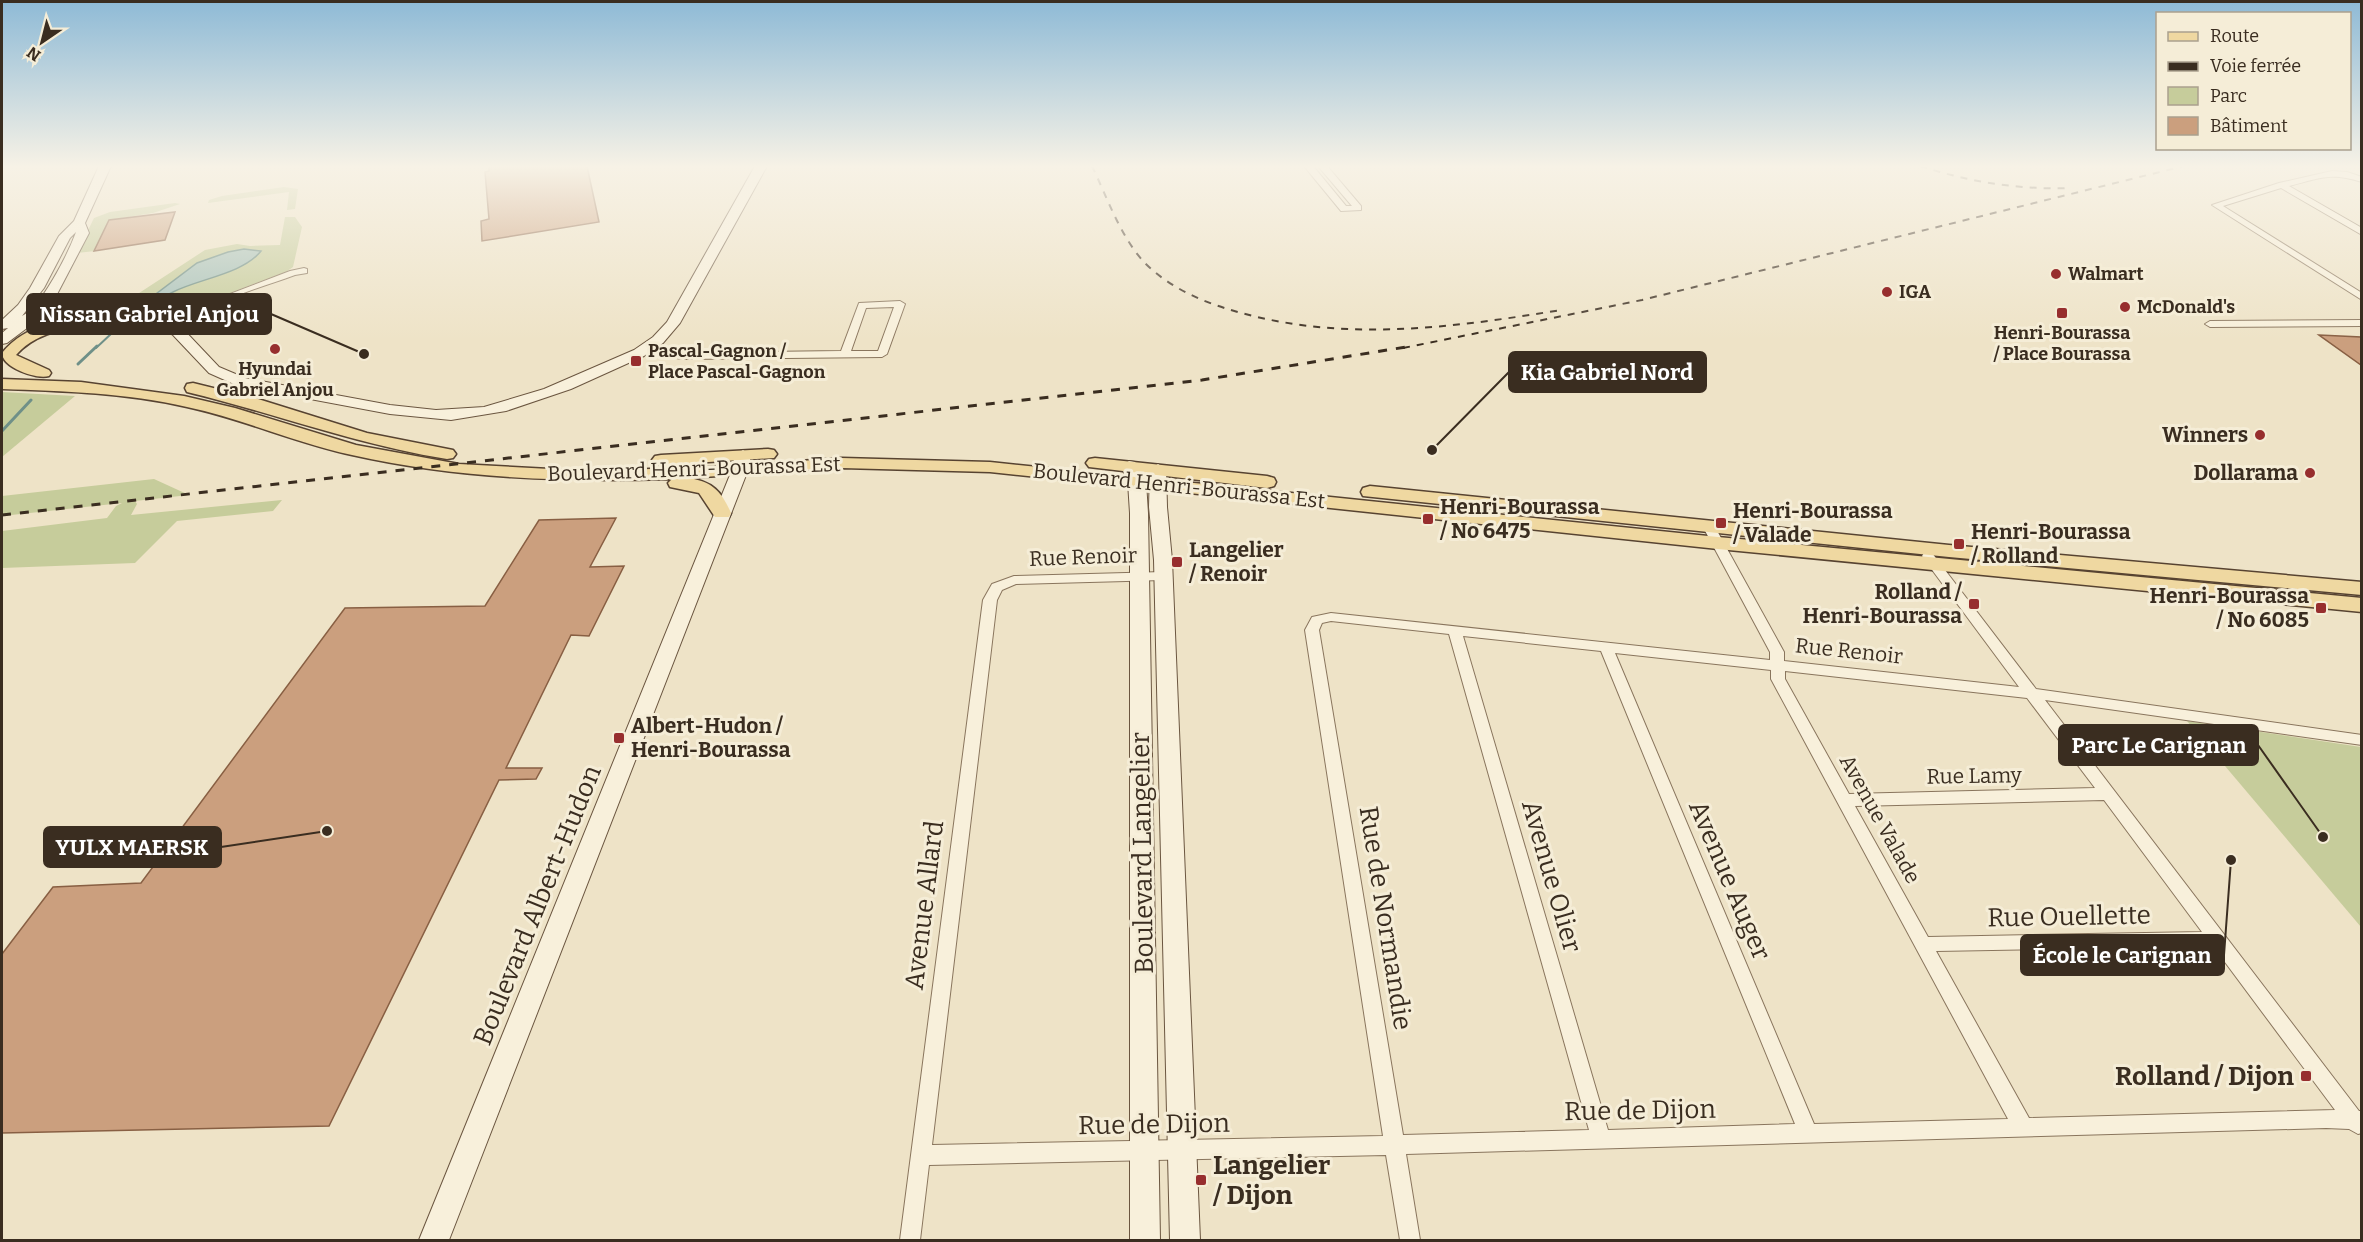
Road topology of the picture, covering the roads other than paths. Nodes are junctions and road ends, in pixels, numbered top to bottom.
1 (78, 224) edge
2 (728, 224) edge
3 (2246, 224) edge
4 (2348, 224) edge
5 (2361, 232) edge
6 (304, 271) dead end
7 (2361, 297) edge
8 (204, 307) junction
9 (101, 318) junction
10 (18, 320) edge
11 (149, 320) junction
12 (2361, 323) edge
13 (2210, 324) dead end
14 (178, 332) junction
15 (2, 340) edge
16 (643, 350) junction
17 (845, 354) junction
18 (2, 372) edge
19 (43, 373) junction
20 (2, 384) edge
21 (742, 463) junction
22 (626, 475) junction
23 (1146, 476) junction
24 (722, 513) junction
25 (1713, 535) junction
26 (1928, 556) junction
27 (1140, 576) junction
28 (1163, 576) junction
29 (1005, 582) joint
30 (2361, 590) edge
31 (2361, 605) edge
32 (1331, 617) joint
33 (1454, 629) junction
34 (1606, 646) junction
35 (1777, 664) junction
36 (2030, 693) junction
37 (2361, 740) edge
38 (2107, 794) junction
39 (1843, 800) junction
40 (2216, 939) junction
41 (1923, 944) junction
42 (2359, 1123) edge
43 (2024, 1128) junction
44 (1808, 1133) junction
45 (1601, 1138) junction
46 (1396, 1145) junction
47 (1144, 1151) junction
48 (1182, 1151) junction
49 (920, 1155) junction
50 (434, 1240) edge
51 (910, 1240) edge
52 (1145, 1240) edge
53 (1185, 1240) edge
54 (1410, 1240) edge

1 - 10 street
2 - 16 street
3 - 7 street
4 - 5 street
6 - 8 street
8 - 11 street
8 - 14 street
9 - 10 street
9 - 11 street
9 - 19 main road
10 - 15 street
11 - 14 street
12 - 13 street
14 - 16 street
16 - 17 street
17 - 17 street
18 - 19 main road, Boulevard Henri-Bourassa Est
19 - 21 main road, Boulevard Henri-Bourassa Est
20 - 22 main road, Boulevard Henri-Bourassa Est
21 - 22 main road, Boulevard Henri-Bourassa Est
21 - 23 main road, Boulevard Henri-Bourassa Est
21 - 24 street, Boulevard Albert-Hudon
22 - 24 main road
23 - 25 main road, Boulevard Henri-Bourassa Est
23 - 27 street, Boulevard Langelier
23 - 28 street, Boulevard Langelier
24 - 50 street, Boulevard Albert-Hudon
25 - 26 main road, Boulevard Henri-Bourassa Est
25 - 35 street, Avenue Valade
26 - 30 main road, Boulevard Henri-Bourassa Est
26 - 31 main road, Boulevard Henri-Bourassa Est
26 - 36 street
27 - 28 street, Rue Renoir
27 - 29 street, Rue Renoir
27 - 47 street, Boulevard Langelier
28 - 48 street, Boulevard Langelier
29 - 49 street, Avenue Allard
32 - 33 street, Rue Renoir
32 - 46 street, Rue de Normandie
33 - 34 street, Rue Renoir
33 - 45 street, Avenue Olier
34 - 35 street, Rue Renoir
34 - 44 street, Avenue Auger
35 - 36 street, Rue Renoir
35 - 39 street, Avenue Valade
36 - 37 street, Rue Renoir
36 - 38 street
38 - 39 street, Rue Lamy
38 - 40 street
39 - 41 street, Avenue Valade
40 - 41 street, Rue Ouellette
40 - 42 street
41 - 43 street, Avenue Valade
42 - 43 street, Rue de Dijon
43 - 44 street, Rue de Dijon
44 - 45 street, Rue de Dijon
45 - 46 street, Rue de Dijon
46 - 48 street, Rue de Dijon
46 - 54 street, Rue de Normandie
47 - 48 street, Rue de Dijon
47 - 49 street, Rue de Dijon
47 - 52 street, Boulevard Langelier
48 - 53 street, Boulevard Langelier
49 - 51 street, Avenue Allard

